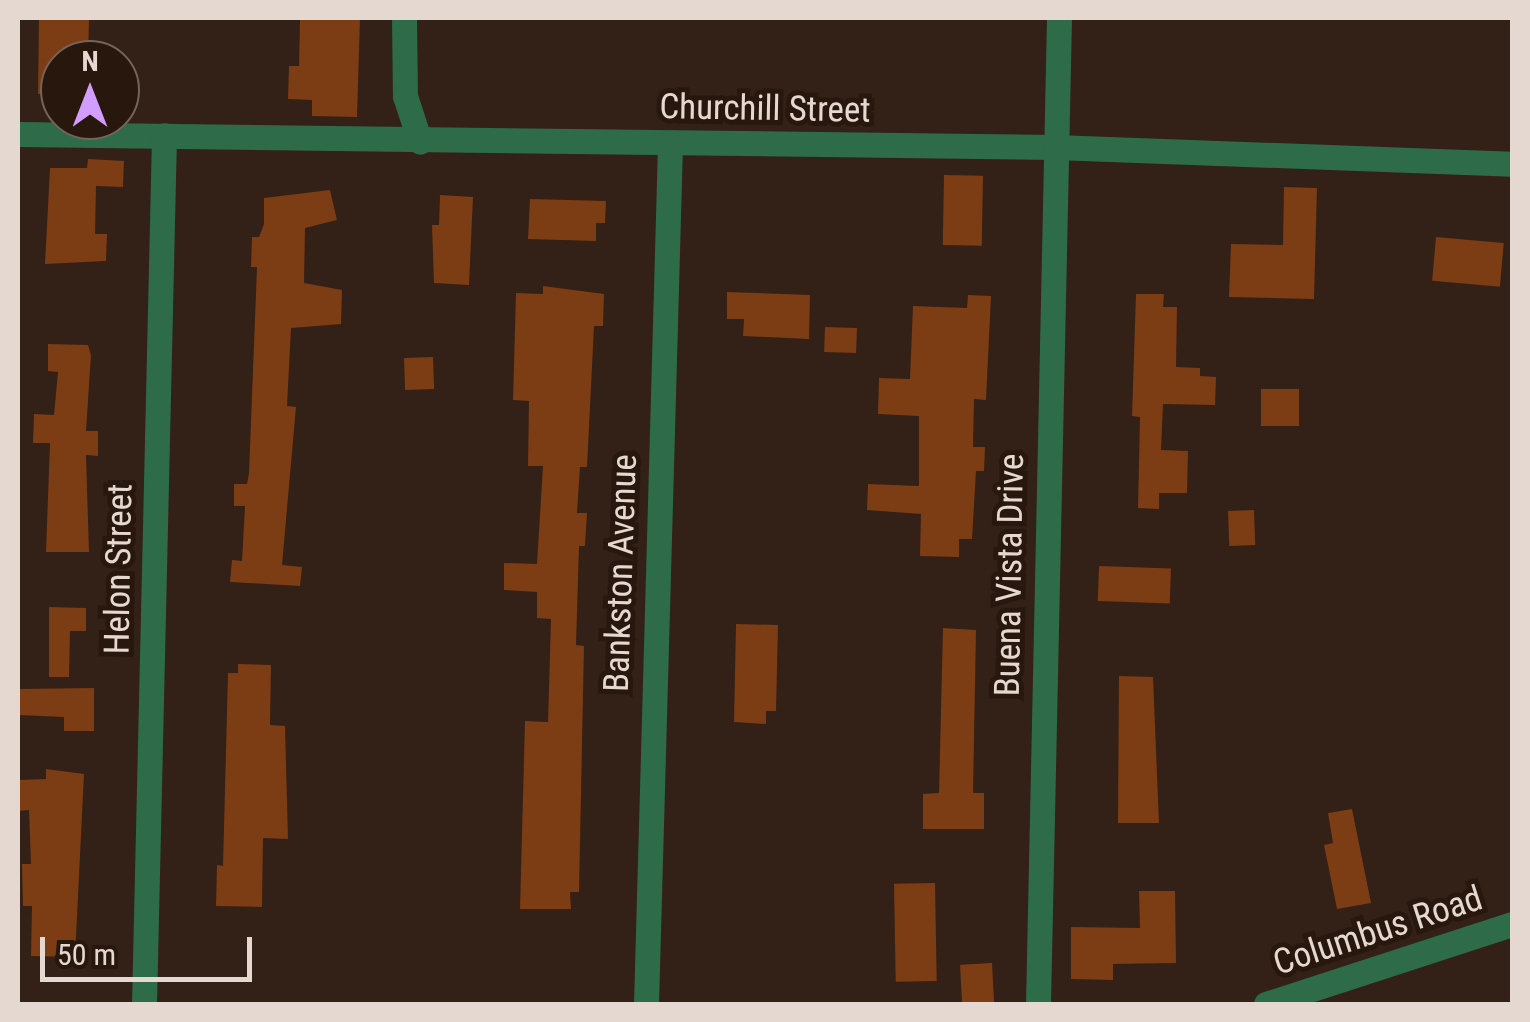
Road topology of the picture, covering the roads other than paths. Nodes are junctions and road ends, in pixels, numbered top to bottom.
1 (404, 18) edge
2 (1059, 18) edge
3 (18, 134) edge
4 (164, 135) junction
5 (420, 142) junction
6 (670, 143) junction
7 (1055, 148) junction
8 (1512, 164) edge
9 (1512, 924) edge
10 (144, 1004) edge
11 (646, 1004) edge
12 (1038, 1004) edge
13 (1266, 1004) edge

1 - 5 street
2 - 7 street, Buena Vista Drive
3 - 4 street, Churchill Street
4 - 5 street, Churchill Street
4 - 10 street, Helon Street
5 - 6 street, Churchill Street
6 - 7 street, Churchill Street
6 - 11 street, Bankston Avenue
7 - 8 street, Churchill Street
7 - 12 street, Buena Vista Drive
9 - 13 street, Columbus Road

